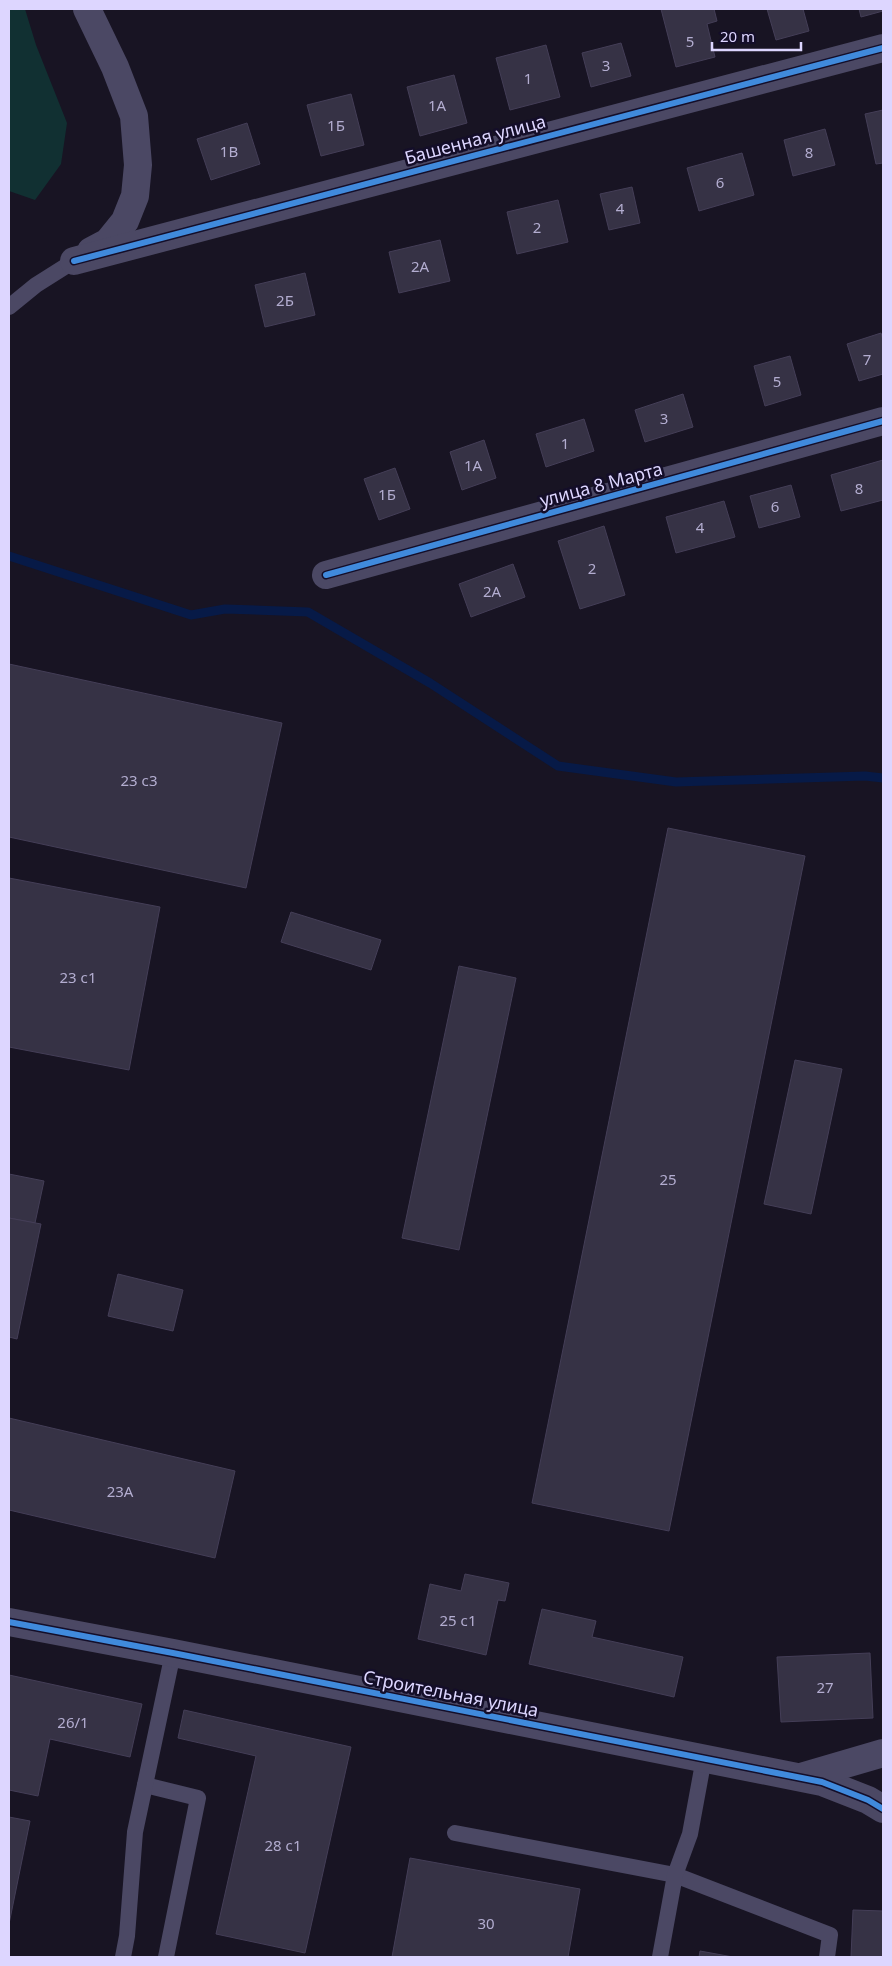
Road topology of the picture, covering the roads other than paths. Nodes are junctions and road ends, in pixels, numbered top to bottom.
1 (87, 9) edge
2 (883, 48) edge
3 (74, 260) junction
4 (9, 307) edge
5 (883, 422) edge
6 (326, 575) dead end
7 (9, 1622) edge
8 (173, 1653) junction
9 (883, 1753) edge
10 (704, 1758) junction
11 (800, 1777) junction
12 (145, 1785) junction
13 (883, 1809) edge
14 (454, 1833) dead end
15 (675, 1875) junction
16 (123, 1957) edge
17 (166, 1957) edge
18 (660, 1957) edge
19 (826, 1957) edge

1 - 3 street
2 - 3 street, Башенная улица
3 - 4 lane
5 - 6 street, улица 8 Марта
7 - 8 street, Строительная улица
8 - 10 street, Строительная улица
8 - 12 lane
9 - 11 street
10 - 11 street, Строительная улица
10 - 15 lane
11 - 13 street, Строительная улица
12 - 16 lane
12 - 17 lane
14 - 15 lane
15 - 18 lane
15 - 19 lane

